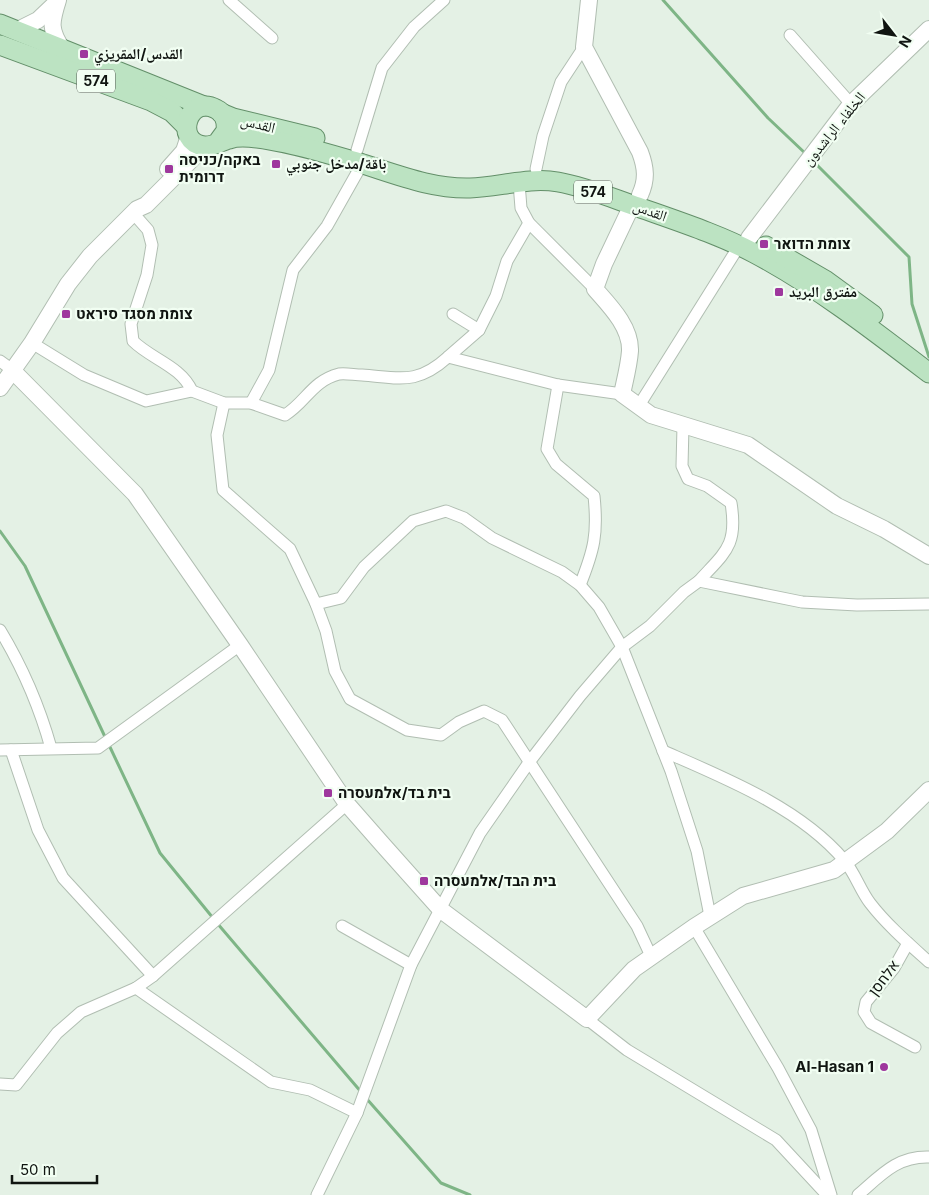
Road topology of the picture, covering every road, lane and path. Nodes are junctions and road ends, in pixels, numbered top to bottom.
1 (58, 0) edge
2 (229, 0) edge
3 (444, 0) edge
4 (588, 0) edge
5 (8, 28) edge
6 (929, 29) edge
7 (790, 35) dead end
8 (272, 38) dead end
9 (0, 45) edge
10 (584, 47) junction
11 (62, 50) junction
12 (851, 104) junction
13 (204, 106) junction
14 (221, 113) junction
15 (188, 131) junction
16 (215, 144) junction
17 (359, 157) junction
18 (536, 170) junction
19 (518, 183) junction
20 (636, 200) junction
21 (135, 211) junction
22 (529, 224) junction
23 (743, 244) junction
24 (595, 290) junction
25 (454, 314) dead end
26 (479, 330) junction
27 (32, 343) junction
28 (448, 357) junction
29 (929, 358) edge
30 (6, 365) edge
31 (929, 373) edge
32 (558, 384) junction
33 (0, 388) edge
34 (192, 391) junction
35 (622, 394) junction
36 (224, 403) junction
37 (251, 404) junction
38 (638, 407) junction
39 (683, 426) junction
40 (929, 556) edge
41 (699, 581) junction
42 (580, 585) junction
43 (316, 604) junction
44 (929, 604) edge
45 (0, 630) edge
46 (240, 645) junction
47 (622, 647) junction
48 (51, 748) junction
49 (5, 750) edge
50 (663, 751) junction
51 (530, 761) junction
52 (929, 790) edge
53 (347, 804) junction
54 (845, 861) junction
55 (440, 910) junction
56 (710, 916) junction
57 (342, 926) dead end
58 (694, 927) junction
59 (908, 943) junction
60 (651, 956) junction
61 (929, 962) edge
62 (411, 964) junction
63 (153, 976) junction
64 (136, 988) junction
65 (587, 1020) junction
66 (916, 1047) dead end
67 (0, 1084) edge
68 (358, 1113) junction
69 (929, 1156) edge
70 (321, 1194) edge
71 (827, 1195) edge
72 (831, 1195) edge
73 (858, 1195) edge

1 - 5 street
1 - 11 street
2 - 8 street
3 - 17 street
4 - 10 street
5 - 11 main road, 574
6 - 12 street, الخلفاء الراشدون
7 - 12 street
9 - 15 main road, 574
10 - 18 street
10 - 20 street
11 - 13 main road, 574
12 - 23 street, الخلفاء الراشدون
13 - 14 main road, 574
13 - 15 main road
14 - 16 main road
14 - 17 main road, القدس / 574
15 - 16 main road, 574
15 - 21 street
16 - 17 main road, القدس / 574
16 - 21 street
17 - 18 main road, القدس / 574
17 - 19 main road, القدس / 574
17 - 37 street
18 - 20 main road, القدس / 574
19 - 20 main road, القدس / 574
19 - 22 street
20 - 23 main road, القدس / 574
20 - 24 street
21 - 27 street
21 - 34 street
22 - 24 street
22 - 26 street
23 - 29 main road, القدس / 574
23 - 31 main road, القدس / 574
23 - 38 street
24 - 35 street
25 - 26 street
26 - 28 street
27 - 30 street
27 - 34 street
28 - 32 street
28 - 37 street
30 - 33 street
30 - 46 street
32 - 35 street
32 - 42 street
34 - 36 street
35 - 38 street
36 - 37 street
36 - 43 street
38 - 39 street
39 - 40 street
39 - 41 street
41 - 44 street
41 - 47 street
42 - 43 street
42 - 47 street
43 - 51 street
45 - 48 street
46 - 48 street
46 - 53 street
47 - 50 street
47 - 51 street
48 - 49 street
49 - 63 street
50 - 54 street
50 - 56 street
51 - 55 street
51 - 60 street
52 - 54 street
53 - 55 street
53 - 63 street
54 - 56 street
54 - 59 street
55 - 62 street
55 - 65 street
56 - 58 street
57 - 62 street
58 - 60 street
58 - 72 street
59 - 61 street
59 - 66 street, אלחסן
60 - 65 street
62 - 68 street
63 - 64 street
64 - 67 street
64 - 68 street
65 - 71 street
68 - 70 street
69 - 73 street

